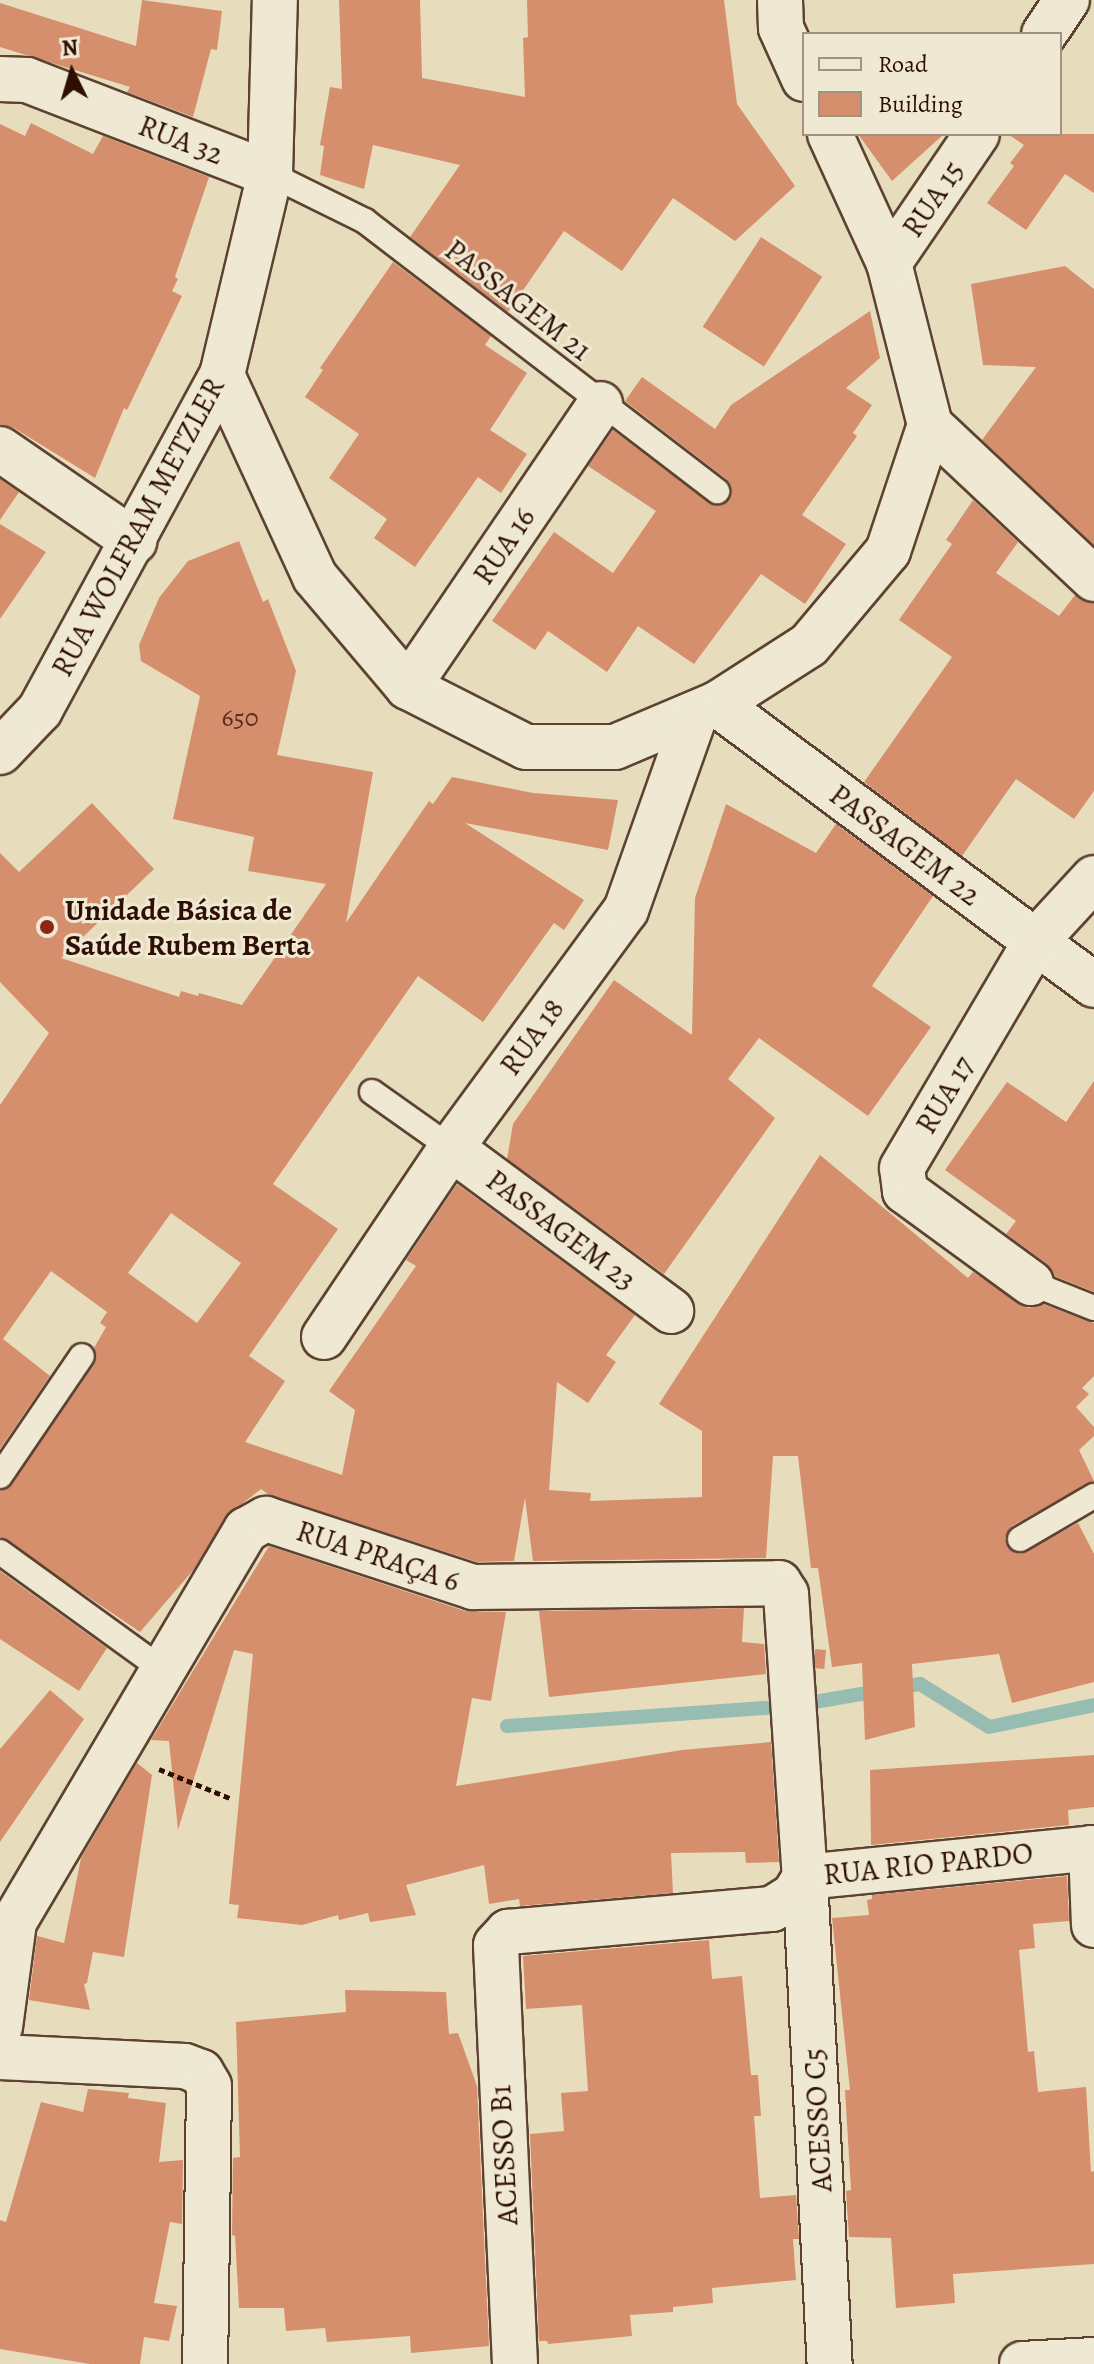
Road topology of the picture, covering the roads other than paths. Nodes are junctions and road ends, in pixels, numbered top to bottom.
1 (780, 0) edge
2 (1067, 0) edge
3 (265, 6) edge
4 (1045, 32) edge
5 (802, 75) edge
6 (0, 79) edge
7 (831, 136) edge
8 (976, 136) edge
9 (270, 174) junction
10 (889, 263) junction
11 (222, 375) junction
12 (600, 404) junction
13 (930, 425) junction
14 (0, 449) edge
15 (717, 491) dead end
16 (134, 541) junction
17 (1094, 579) edge
18 (408, 687) junction
19 (706, 710) junction
20 (0, 752) edge
21 (1094, 878) edge
22 (1035, 942) junction
23 (1094, 985) edge
24 (372, 1092) dead end
25 (451, 1148) junction
26 (1031, 1283) joint
27 (1094, 1308) edge
28 (671, 1311) dead end
29 (324, 1337) dead end
30 (82, 1356) dead end
31 (0, 1476) edge
32 (1094, 1496) edge
33 (1020, 1539) dead end
34 (0, 1552) edge
35 (163, 1670) junction
36 (1092, 1848) edge
37 (805, 1877) junction
38 (1094, 1925) edge
39 (496, 1945) joint
40 (0, 2027) edge
41 (0, 2057) edge
42 (1094, 2360) edge
43 (205, 2364) edge
44 (515, 2364) edge
45 (830, 2364) edge
46 (1022, 2364) edge

1 - 5 street
2 - 4 street
3 - 9 street, RUA WOLFRAM METZLER
6 - 9 street, RUA 32
7 - 10 street
8 - 10 street, RUA 15
9 - 11 street, RUA WOLFRAM METZLER
9 - 12 lane, PASSAGEM 21
10 - 13 street
11 - 16 street, RUA WOLFRAM METZLER
11 - 18 street
12 - 15 lane, PASSAGEM 21
12 - 18 street, RUA 16
13 - 17 street
13 - 19 street
14 - 16 street
16 - 20 street, RUA WOLFRAM METZLER
18 - 19 street
19 - 22 street, PASSAGEM 22
19 - 25 street, RUA 18
21 - 22 street, RUA 17
22 - 23 street, PASSAGEM 22
22 - 26 street, RUA 17
24 - 25 lane
25 - 28 street, PASSAGEM 23
25 - 29 street, RUA 18
26 - 27 lane
30 - 31 lane
32 - 33 lane
34 - 35 lane
35 - 37 street, RUA PRAÇA 6
35 - 40 street, RUA PRAÇA 6
36 - 37 street, RUA RIO PARDO
36 - 38 street
37 - 39 street, RUA RIO PARDO
37 - 45 street, ACESSO C5
39 - 44 street, ACESSO B1
41 - 43 street
42 - 46 street

